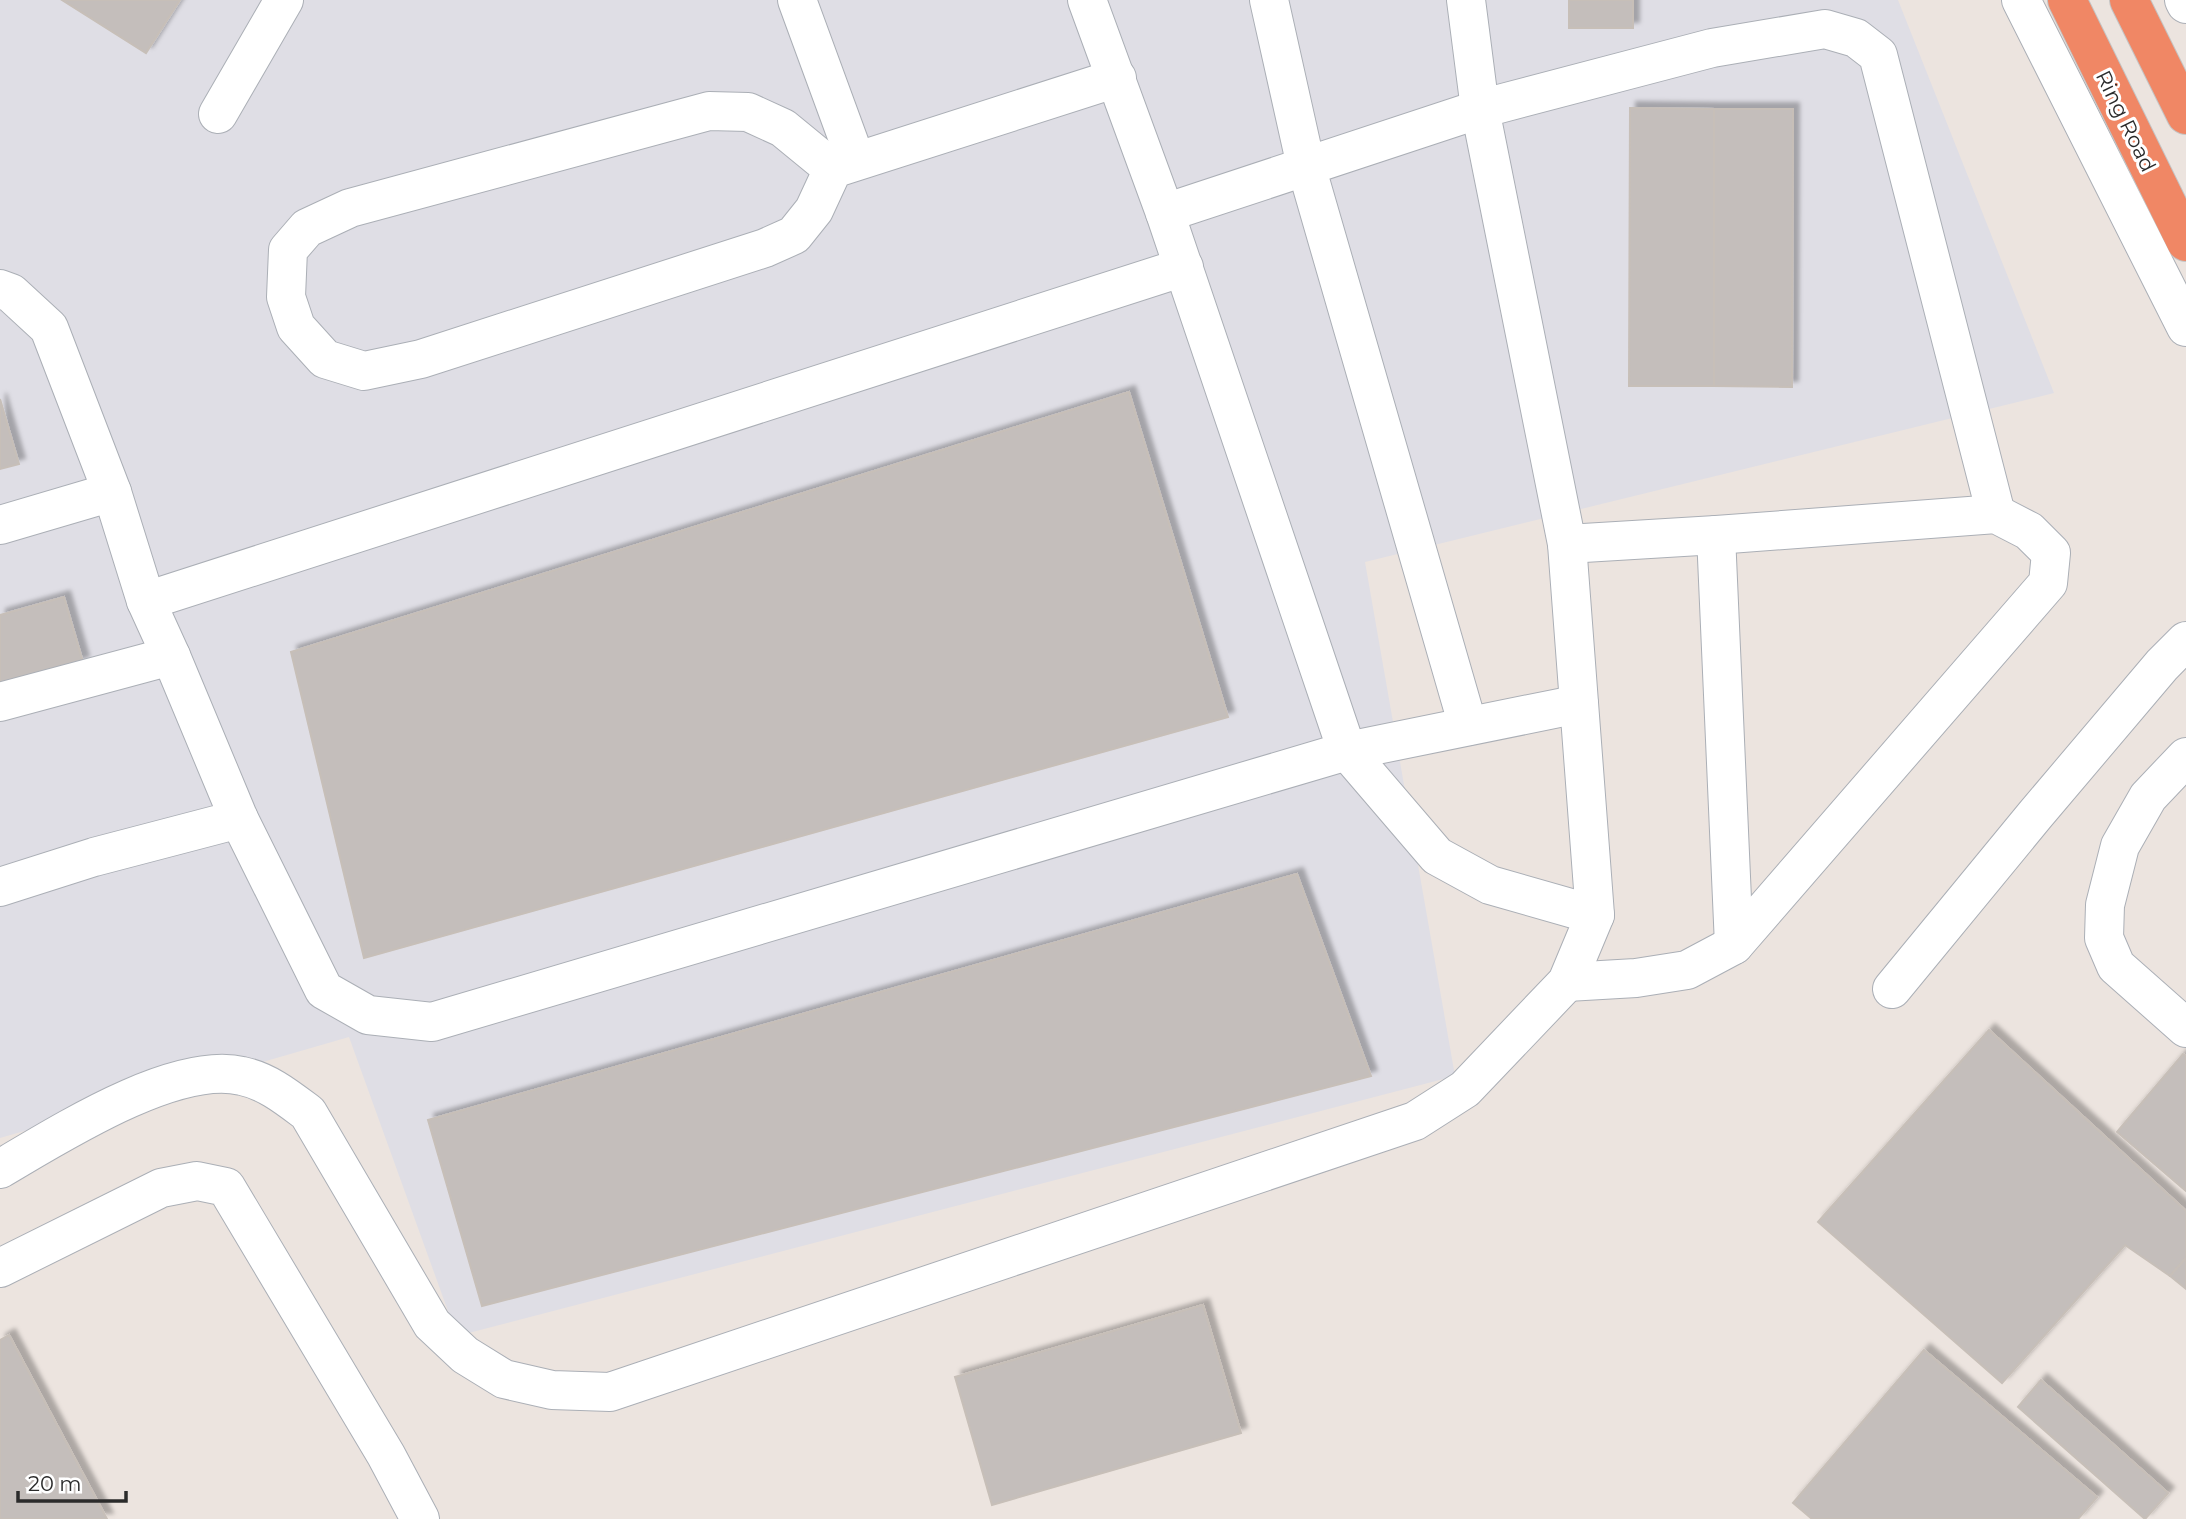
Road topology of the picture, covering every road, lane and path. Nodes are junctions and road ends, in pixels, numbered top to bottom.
1 (284, 0) edge
2 (797, 0) edge
3 (1087, 0) edge
4 (1269, 0) edge
5 (1466, 0) edge
6 (2021, 0) edge
7 (2067, 0) edge
8 (2129, 0) edge
9 (1117, 78) junction
10 (1479, 109) junction
11 (218, 114) dead end
12 (2186, 115) edge
13 (845, 165) junction
14 (1306, 166) junction
15 (1165, 213) junction
16 (2186, 242) edge
17 (1184, 267) junction
18 (0, 289) edge
19 (2186, 327) edge
20 (112, 492) junction
21 (1996, 514) junction
22 (0, 525) edge
23 (1716, 535) junction
24 (1567, 544) junction
25 (146, 601) junction
26 (2186, 641) edge
27 (172, 656) junction
28 (0, 702) edge
29 (1579, 704) junction
30 (1468, 726) junction
31 (1347, 751) junction
32 (2186, 757) edge
33 (239, 820) junction
34 (0, 887) edge
35 (1595, 915) junction
36 (1734, 946) junction
37 (1567, 982) junction
38 (1892, 989) dead end
39 (2186, 1028) edge
40 (0, 1169) edge
41 (0, 1268) edge
42 (420, 1519) edge

1 - 11 street
2 - 13 street
3 - 9 street
4 - 14 street
5 - 10 street
6 - 19 street
7 - 16 highway, Ring Road
8 - 12 highway
9 - 13 street
9 - 15 street
10 - 14 street
10 - 21 street
10 - 24 street
13 - 13 street
14 - 15 street
14 - 30 street
15 - 17 street
17 - 25 street
17 - 31 street
18 - 20 street
20 - 22 street
20 - 25 street
21 - 23 street
21 - 36 street
23 - 24 street
23 - 36 street
24 - 29 street
25 - 27 street
26 - 38 street
27 - 28 street
27 - 33 street
29 - 30 street
29 - 35 street
30 - 31 street
31 - 33 street
31 - 35 street
32 - 39 street
33 - 34 street
35 - 37 street
36 - 37 street
37 - 40 street
41 - 42 street

